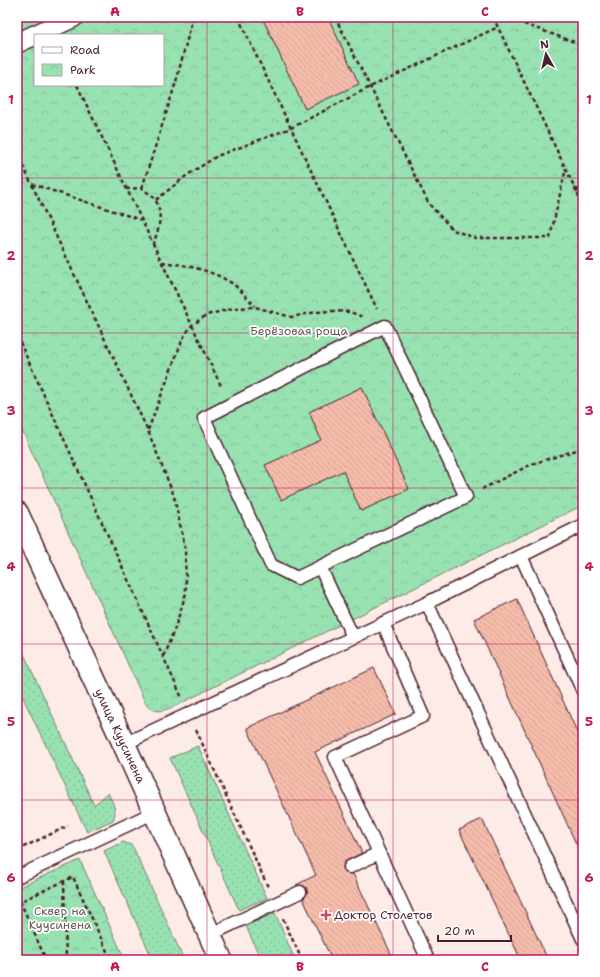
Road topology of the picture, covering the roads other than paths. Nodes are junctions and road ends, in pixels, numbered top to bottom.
1 (74, 17) edge
2 (37, 34) edge
3 (34, 35) edge
4 (17, 43) edge
5 (17, 513) edge
6 (583, 525) edge
7 (521, 556) junction
8 (320, 567) junction
9 (428, 603) junction
10 (383, 623) junction
11 (353, 637) junction
12 (583, 691) edge
13 (124, 744) junction
14 (154, 812) junction
15 (379, 853) junction
16 (350, 867) dead end
17 (17, 877) edge
18 (300, 892) dead end
19 (209, 935) junction
20 (583, 939) edge
21 (221, 960) edge
22 (428, 960) edge

1 - 2 street
3 - 4 street
5 - 13 main road, улица Куусинена
6 - 7 lane
7 - 9 lane
7 - 12 lane
8 - 8 lane
8 - 11 lane
9 - 10 lane
9 - 20 lane
10 - 11 lane
10 - 15 lane
11 - 13 lane
13 - 14 main road, улица Куусинена
14 - 17 lane
14 - 19 main road, улица Куусинена
15 - 16 lane
15 - 22 lane
18 - 19 lane
19 - 21 main road, улица Куусинена

